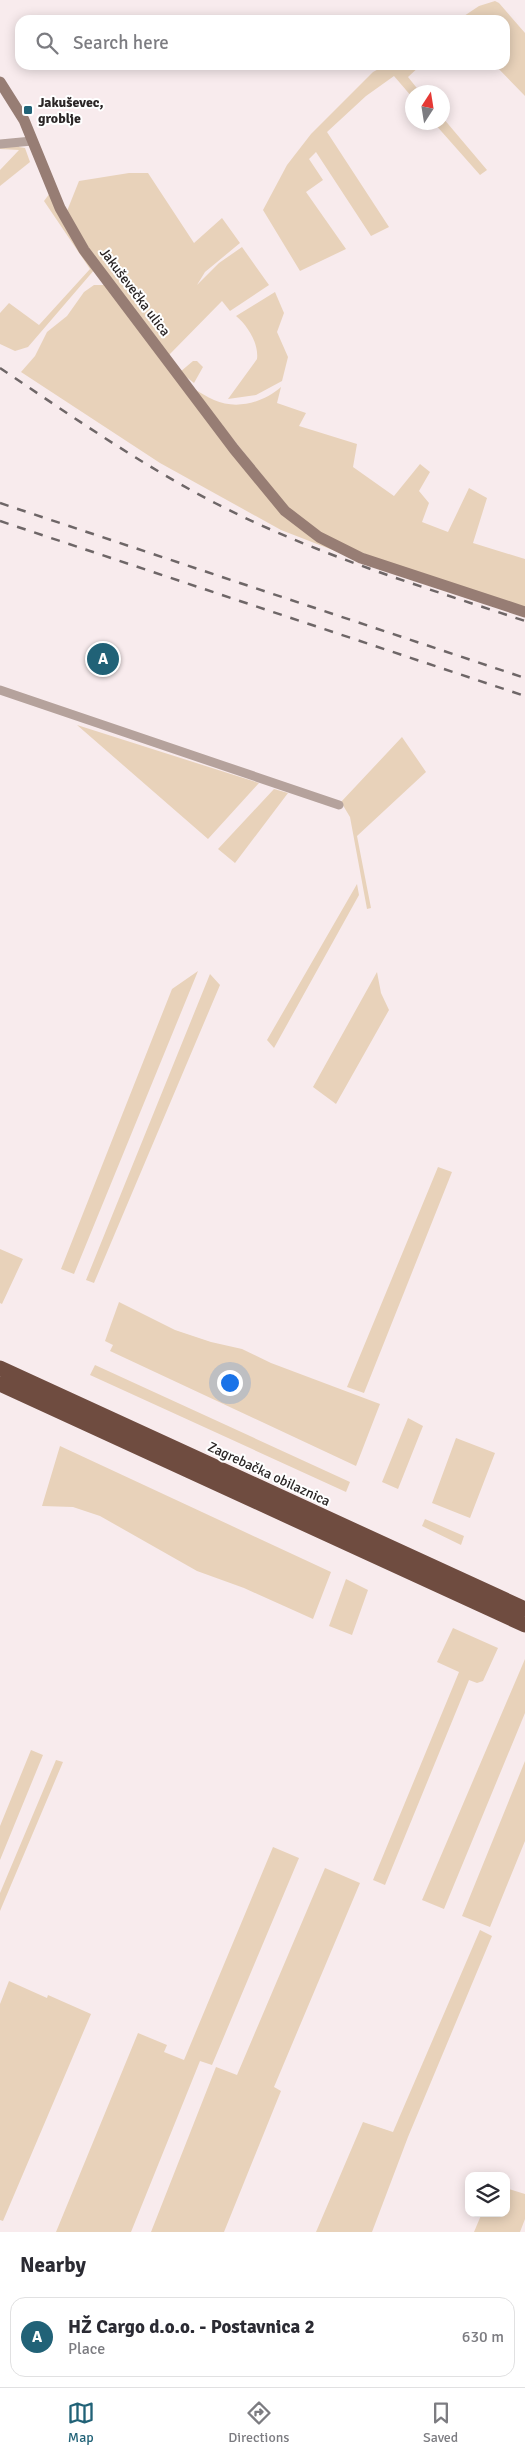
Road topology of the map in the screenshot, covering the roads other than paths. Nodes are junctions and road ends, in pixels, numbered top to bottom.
1 (0, 82) edge
2 (32, 141) junction
3 (0, 144) edge
4 (525, 612) edge
5 (0, 690) edge
6 (339, 804) dead end
7 (0, 1368) edge
8 (0, 1384) edge
9 (525, 1609) edge
10 (525, 1625) edge

1 - 2 main road, Jakuševečka ulica
2 - 3 street
2 - 4 main road, Jakuševečka ulica
5 - 6 street
7 - 9 highway, Zagrebačka obilaznica
8 - 10 highway

